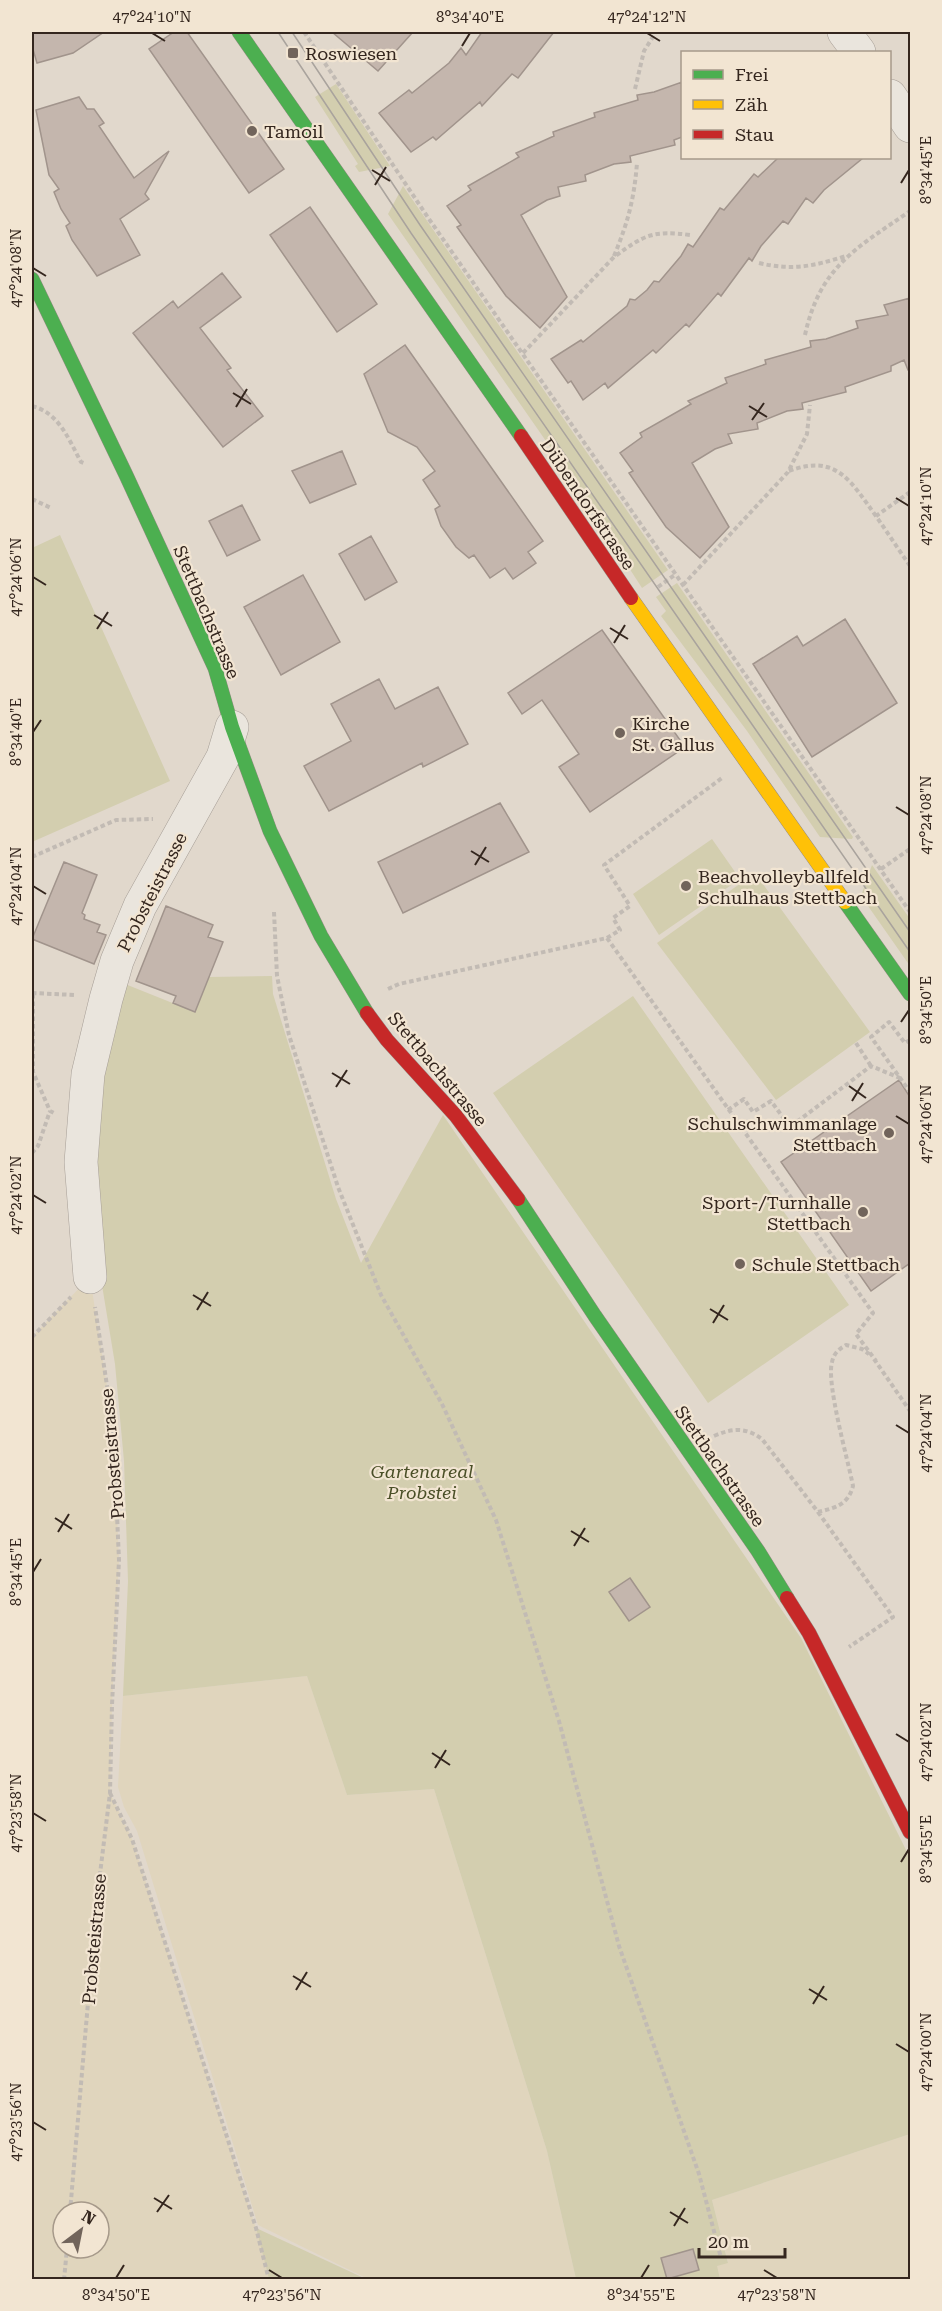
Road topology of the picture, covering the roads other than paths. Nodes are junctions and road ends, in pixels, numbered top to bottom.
1 (239, 32) edge
2 (844, 32) edge
3 (858, 51) edge
4 (891, 98) edge
5 (910, 126) edge
6 (32, 279) edge
7 (232, 727) junction
8 (910, 994) edge
9 (90, 1277) road end
10 (910, 1832) edge

1 - 8 street, Dübendorfstrasse
2 - 3 street
4 - 5 street
6 - 7 street, Stettbachstrasse
7 - 9 street, Probsteistrasse
7 - 10 street, Stettbachstrasse

